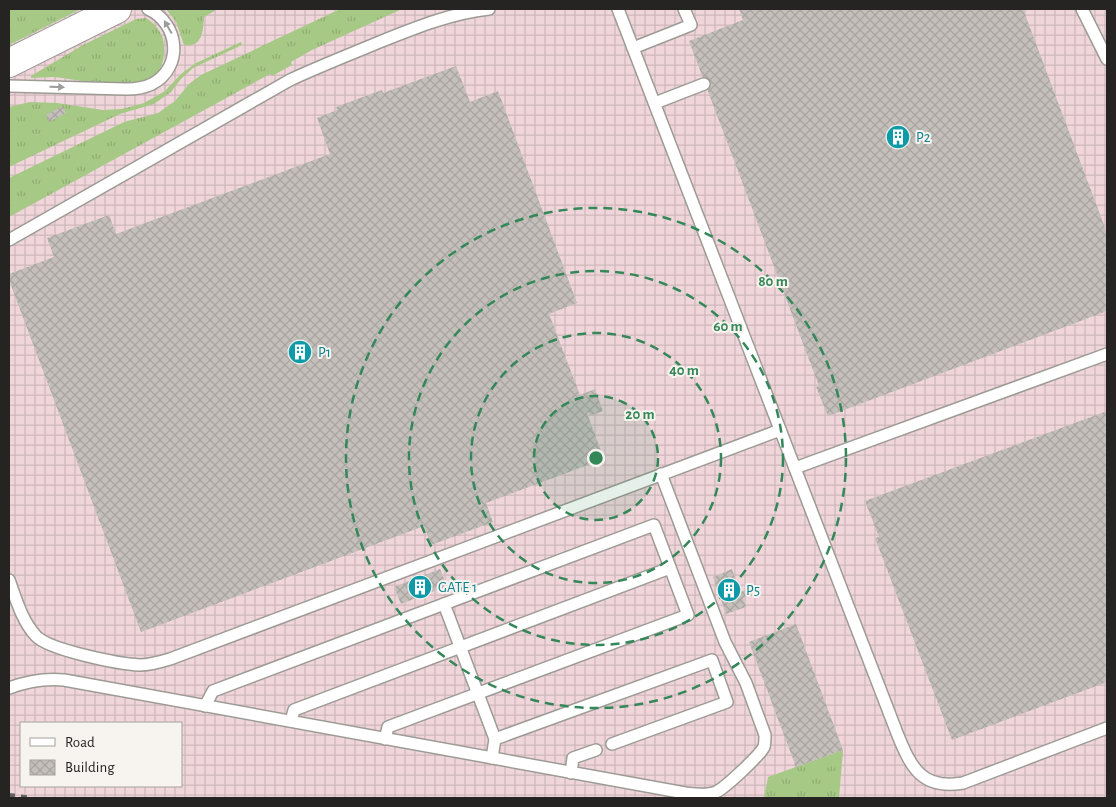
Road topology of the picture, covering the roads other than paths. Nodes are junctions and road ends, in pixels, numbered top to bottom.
1 (117, 9) edge
2 (148, 9) edge
3 (490, 9) edge
4 (618, 9) edge
5 (684, 9) edge
6 (1082, 9) edge
7 (634, 48) junction
8 (1107, 59) edge
9 (9, 62) edge
10 (704, 84) dead end
11 (9, 86) edge
12 (655, 103) junction
13 (9, 240) edge
14 (1107, 354) edge
15 (780, 430) junction
16 (794, 468) junction
17 (661, 474) junction
18 (670, 568) junction
19 (9, 580) edge
20 (444, 604) junction
21 (461, 647) junction
22 (731, 654) junction
23 (712, 660) junction
24 (9, 688) edge
25 (478, 694) junction
26 (205, 706) junction
27 (292, 721) junction
28 (1107, 728) edge
29 (385, 739) junction
30 (495, 739) junction
31 (612, 744) dead end
32 (596, 750) dead end
33 (492, 758) junction
34 (571, 773) junction

1 - 9 main road
11 -> 2 lane
3 - 13 lane
4 - 7 lane
5 - 7 lane
6 - 8 lane
7 - 12 lane
10 - 12 lane
12 - 15 lane
14 - 16 lane
15 - 16 lane
15 - 17 lane
16 - 28 lane
17 - 19 lane
17 - 22 lane
18 - 20 lane
18 - 21 lane
18 - 25 lane
20 - 21 lane
20 - 26 lane
21 - 25 lane
21 - 27 lane
22 - 23 lane
22 - 34 lane
23 - 30 lane
23 - 31 lane
24 - 26 lane
25 - 29 lane
25 - 30 lane
26 - 27 lane
27 - 29 lane
29 - 33 lane
30 - 33 lane
32 - 34 lane
33 - 34 lane

